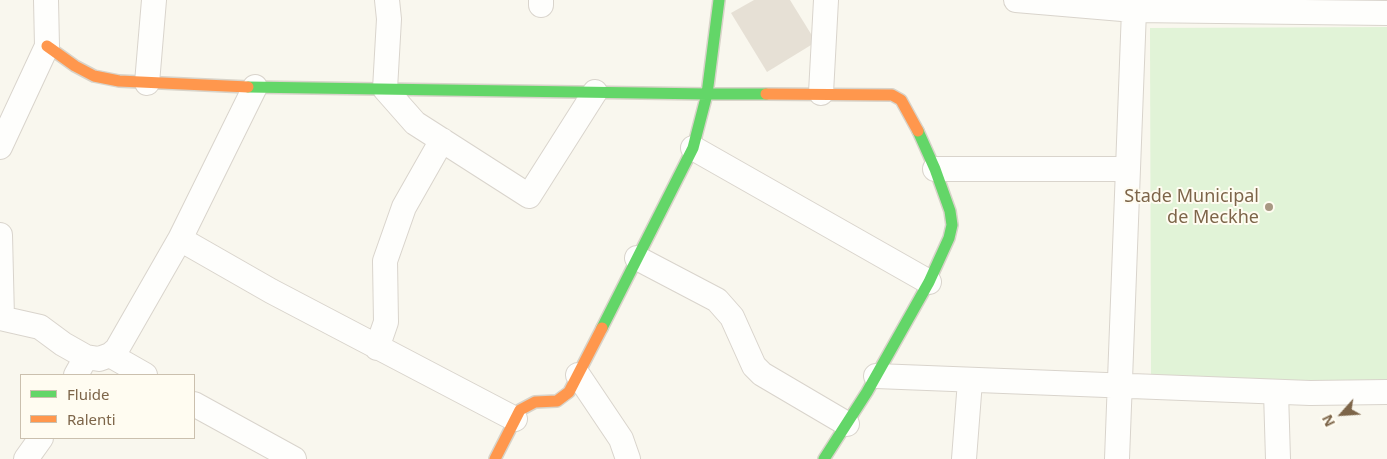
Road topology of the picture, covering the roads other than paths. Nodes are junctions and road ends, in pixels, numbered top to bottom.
1 (46, 0) edge
2 (154, 0) edge
3 (387, 0) edge
4 (719, 0) edge
5 (826, 0) edge
6 (1016, 0) edge
7 (1386, 0) edge
8 (1092, 3) edge
9 (1387, 7) edge
10 (1134, 10) junction
11 (1387, 13) edge
12 (47, 46) junction
13 (147, 83) junction
14 (255, 87) junction
15 (385, 89) junction
16 (595, 92) junction
17 (821, 93) junction
18 (707, 94) junction
19 (442, 140) junction
20 (0, 147) edge
21 (693, 148) junction
22 (935, 169) junction
23 (1128, 169) junction
24 (0, 235) edge
25 (180, 239) junction
26 (637, 258) junction
27 (929, 282) junction
28 (1, 318) edge
29 (377, 348) junction
30 (110, 355) junction
31 (81, 366) edge
32 (143, 374) edge
33 (578, 374) junction
34 (876, 376) junction
35 (970, 381) junction
36 (1120, 386) junction
37 (1276, 392) junction
38 (1387, 392) edge
39 (195, 405) edge
40 (515, 420) junction
41 (847, 424) junction
42 (40, 439) edge
43 (26, 459) edge
44 (294, 459) edge
45 (495, 459) edge
46 (628, 459) edge
47 (824, 459) edge
48 (964, 459) edge
49 (1117, 459) edge
50 (1278, 459) edge

1 - 12 street
2 - 13 street
3 - 15 street
4 - 18 street
5 - 17 street
6 - 8 street
7 - 9 street
8 - 10 street
10 - 11 street
10 - 23 street
12 - 13 street
12 - 20 street
13 - 14 street
14 - 15 street
14 - 25 street
15 - 16 street
15 - 19 street
16 - 18 street
16 - 19 street
17 - 18 street
17 - 22 street
18 - 21 street
19 - 29 street
21 - 26 street
21 - 27 street
22 - 23 street
22 - 27 street
23 - 36 street
24 - 28 street
25 - 29 street
25 - 30 street
26 - 33 street
26 - 41 street
27 - 34 street
28 - 31 street
29 - 40 street
30 - 31 street
30 - 32 street
33 - 40 street
33 - 46 street
34 - 35 street
34 - 41 street
35 - 36 street
35 - 48 street
36 - 37 street
36 - 49 street
37 - 38 street
37 - 50 street
39 - 44 street
40 - 45 street
41 - 47 street
42 - 43 street

